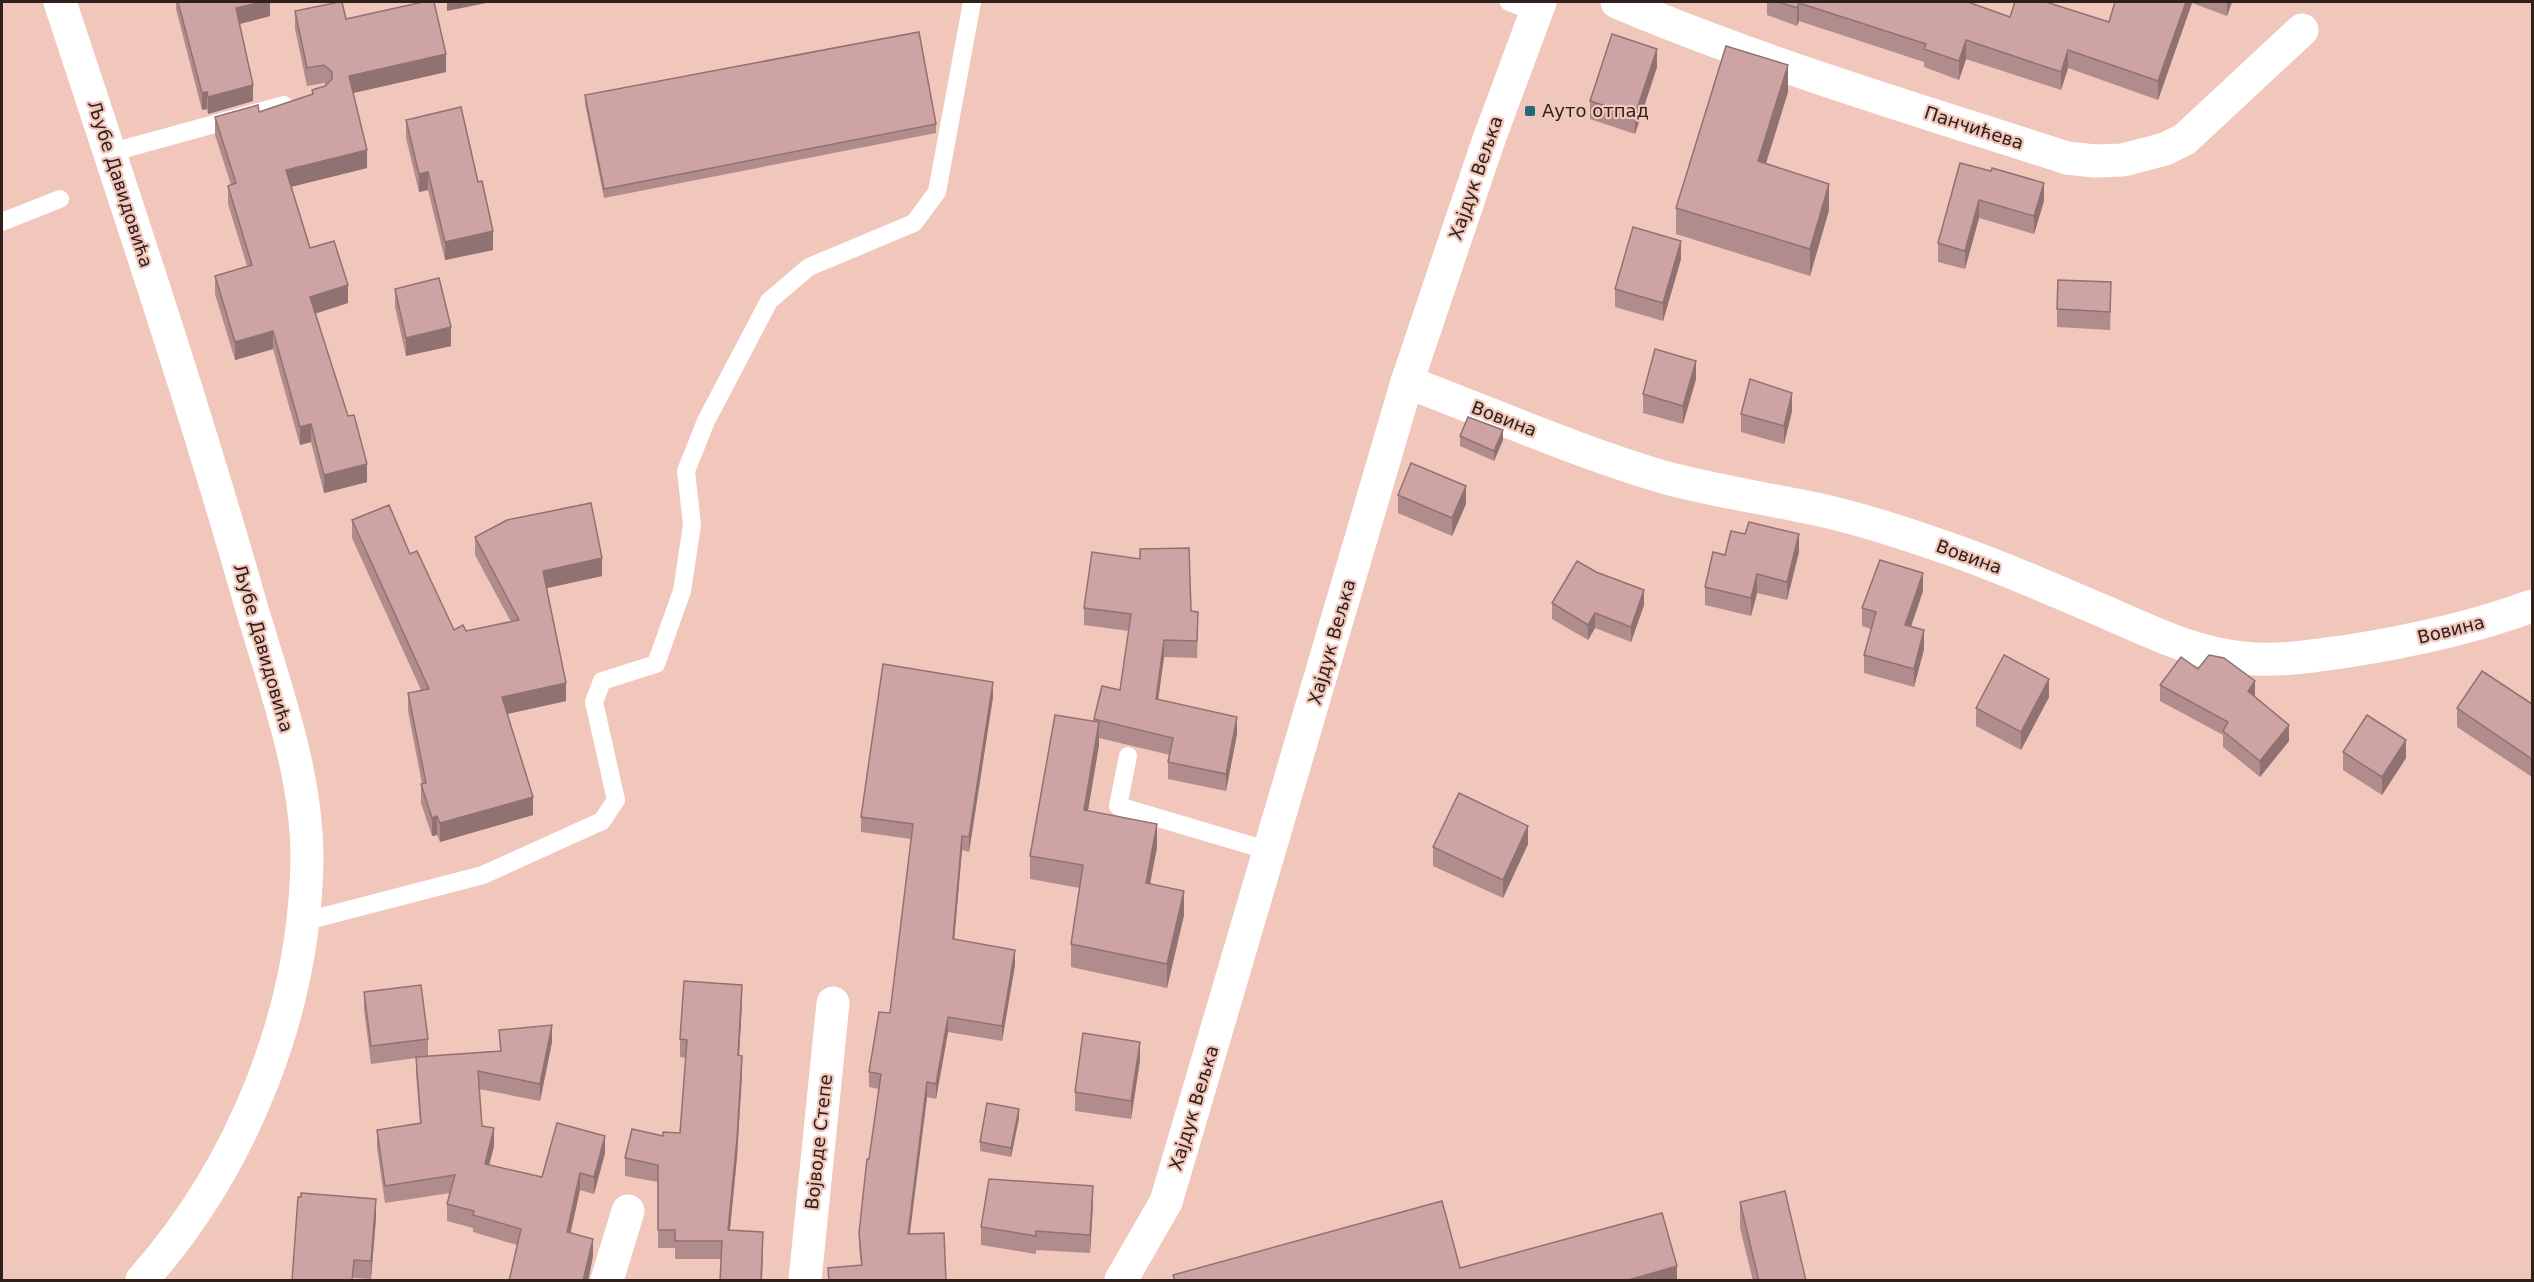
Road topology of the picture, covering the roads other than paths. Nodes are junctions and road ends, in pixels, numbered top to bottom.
1 (60, 2) edge
2 (972, 2) edge
3 (1617, 2) edge
4 (1529, 5) edge
5 (2302, 30) dead end
6 (299, 100) edge
7 (109, 153) junction
8 (60, 199) dead end
9 (2, 222) edge
10 (1407, 382) junction
11 (2532, 606) edge
12 (1128, 756) dead end
13 (1270, 851) junction
14 (302, 922) junction
15 (833, 1003) dead end
16 (628, 1211) dead end
17 (142, 1281) edge
18 (608, 1281) edge
19 (805, 1281) edge
20 (1121, 1281) edge

1 - 7 street, Љубе Давидовића
2 - 14 lane
3 - 5 street, Панчићева
4 - 10 street, Хајдук Вељка
6 - 7 lane
7 - 14 street, Љубе Давидовића
8 - 9 lane
10 - 11 street, Вовина
10 - 13 street, Хајдук Вељка
12 - 13 lane
13 - 20 street, Хајдук Вељка
14 - 17 street, Љубе Давидовића
15 - 19 street, Војводе Степе
16 - 18 street

